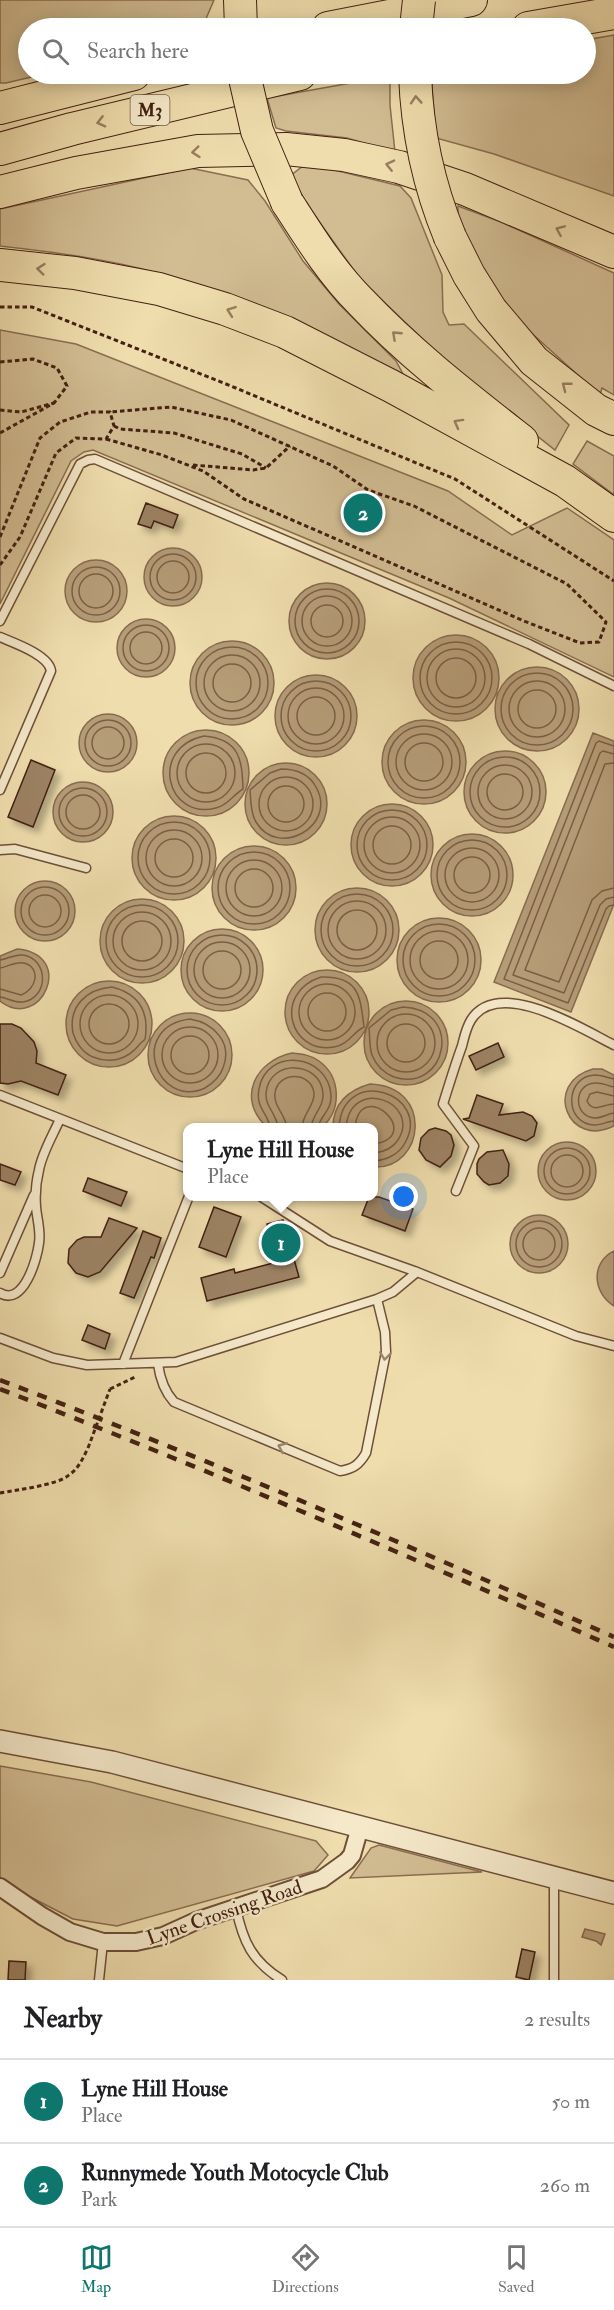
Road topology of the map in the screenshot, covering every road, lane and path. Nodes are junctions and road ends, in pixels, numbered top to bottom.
1 (240, 0) edge
2 (419, 0) edge
3 (471, 0) edge
4 (614, 13) edge
5 (241, 18) edge
6 (379, 18) edge
7 (417, 18) edge
8 (585, 18) edge
9 (95, 84) edge
10 (246, 84) edge
11 (259, 84) edge
12 (416, 84) edge
13 (0, 108) edge
14 (0, 149) edge
15 (0, 192) edge
16 (614, 252) edge
17 (0, 265) edge
18 (0, 307) edge
19 (0, 362) edge
20 (54, 403) junction
21 (0, 410) edge
22 (110, 412) junction
23 (614, 419) edge
24 (114, 426) junction
25 (0, 433) edge
26 (106, 439) junction
27 (290, 446) junction
28 (186, 465) junction
29 (266, 468) junction
30 (565, 481) junction
31 (614, 516) edge
32 (0, 537) edge
33 (0, 565) edge
34 (614, 581) edge
35 (0, 621) edge
36 (0, 637) edge
37 (614, 686) edge
38 (0, 790) edge
39 (0, 850) edge
40 (86, 868) dead end
41 (614, 1045) edge
42 (0, 1095) edge
43 (60, 1119) junction
44 (183, 1167) edge
45 (456, 1191) dead end
46 (35, 1192) junction
47 (187, 1201) edge
48 (266, 1201) edge
49 (417, 1272) junction
50 (0, 1273) edge
51 (0, 1293) edge
52 (377, 1299) junction
53 (0, 1338) edge
54 (614, 1346) edge
55 (123, 1364) junction
56 (158, 1364) junction
57 (110, 1389) dead end
58 (0, 1493) edge
59 (0, 1740) edge
60 (360, 1827) junction
61 (554, 1877) junction
62 (0, 1887) edge
63 (614, 1893) edge
64 (236, 1908) junction
65 (104, 1942) junction
66 (99, 1980) edge
67 (282, 1980) edge
68 (554, 1980) edge

1 - 5 highway
2 - 7 highway, bridge
3 - 6 highway
4 - 8 highway
9 - 13 highway, M3
30 -> 10 highway, bridge
11 -> 14 highway, M3
23 -> 12 highway, bridge
16 -> 15 highway
30 -> 17 highway
18 - 34 path
19 - 20 path
20 - 21 path
20 - 25 path
22 - 24 path
22 - 27 path
22 - 32 path
24 - 26 path
24 - 29 path
26 - 28 path
26 - 33 path
27 - 28 path
27 - 29 path
28 - 29 path
30 - 31 highway
35 - 37 lane
36 - 38 lane
39 - 40 lane
41 - 45 lane
42 - 43 lane
43 - 44 lane
43 - 46 lane
46 - 50 lane
46 - 51 lane
47 - 55 lane
48 - 49 lane
49 - 52 lane
49 - 54 lane
52 - 56 lane
52 -> 56 lane
53 - 55 lane
55 - 56 lane
57 - 58 path, bridge
59 - 60 street
60 - 61 street
60 - 64 street, Lyne Crossing Road
61 - 63 street
61 - 68 lane
62 - 65 street, Lyne Crossing Road
64 - 65 street, Lyne Crossing Road
64 - 67 lane
65 - 66 lane

